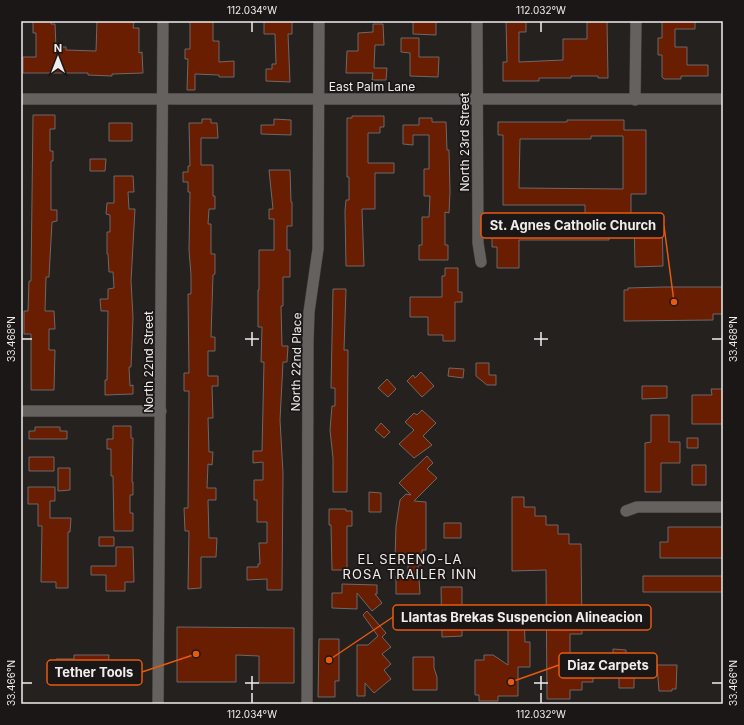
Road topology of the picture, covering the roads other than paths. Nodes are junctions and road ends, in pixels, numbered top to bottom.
1 (162, 21) edge
2 (319, 21) edge
3 (478, 21) edge
4 (636, 21) edge
5 (21, 99) edge
6 (318, 99) junction
7 (723, 99) edge
8 (162, 100) junction
9 (477, 100) junction
10 (635, 100) junction
11 (481, 262) dead end
12 (21, 411) edge
13 (161, 411) junction
14 (723, 507) edge
15 (626, 511) dead end
16 (158, 704) edge
17 (307, 704) edge

1 - 8 street, North 22nd Street
2 - 6 street, North 22nd Place
3 - 9 street, North 23rd Street
4 - 10 street
5 - 8 street, East Palm Lane
6 - 8 street, East Palm Lane
6 - 9 street, East Palm Lane
6 - 17 street, North 22nd Place
7 - 10 street, East Palm Lane
8 - 13 street, North 22nd Street
9 - 10 street, East Palm Lane
9 - 11 street, North 23rd Street
12 - 13 street
13 - 16 street, North 22nd Street
14 - 15 street

